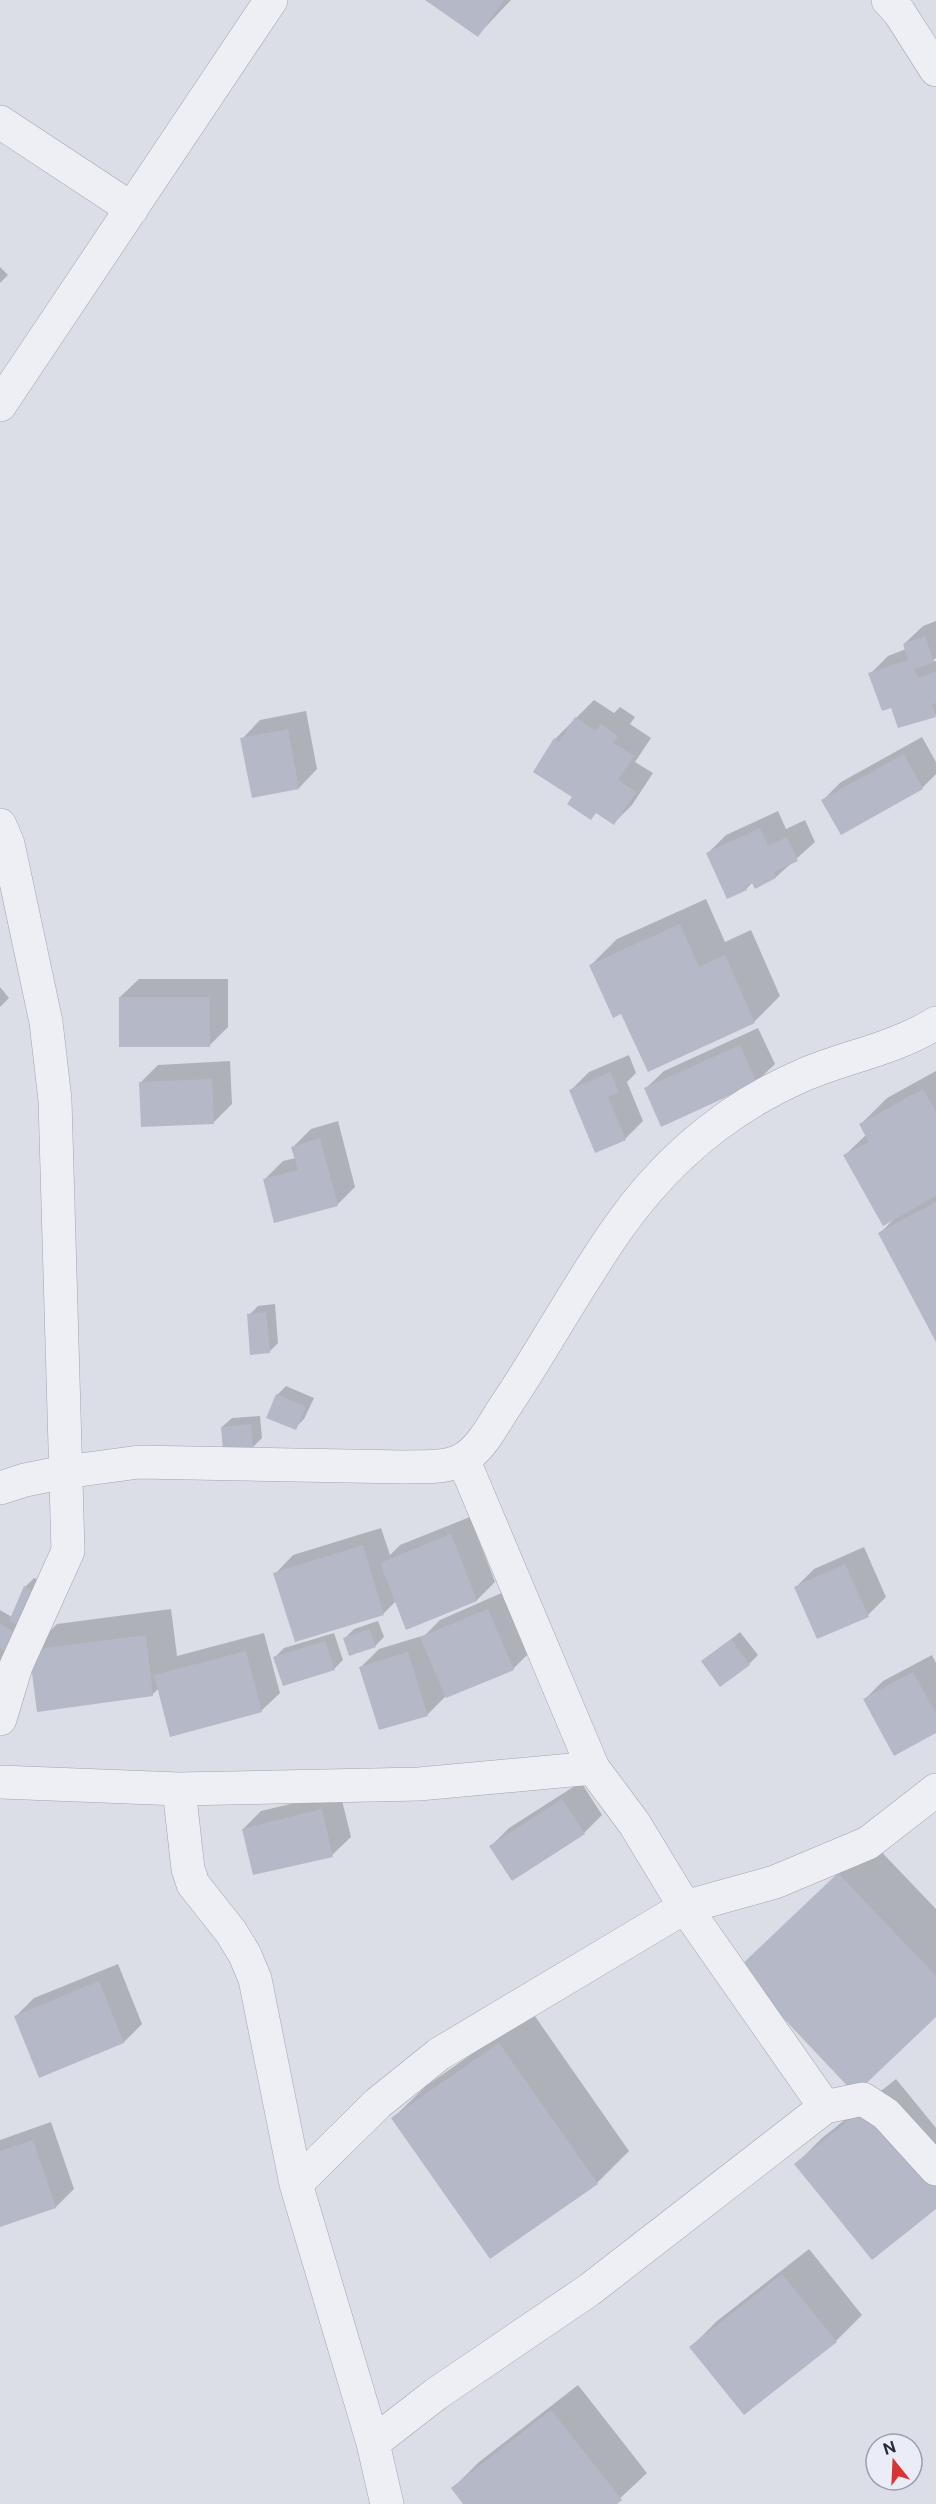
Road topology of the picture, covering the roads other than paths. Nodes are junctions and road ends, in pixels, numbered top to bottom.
1 (270, 0) edge
2 (888, 0) edge
3 (936, 70) edge
4 (0, 122) edge
5 (132, 209) junction
6 (0, 405) edge
7 (0, 825) edge
8 (936, 1023) edge
9 (463, 1459) junction
10 (65, 1472) junction
11 (0, 1488) edge
12 (0, 1719) edge
13 (592, 1768) junction
14 (0, 1782) edge
15 (178, 1789) junction
16 (936, 1790) edge
17 (685, 1907) junction
18 (825, 2107) junction
19 (936, 2169) edge
20 (296, 2184) junction
21 (373, 2443) junction
22 (387, 2504) edge

1 - 5 street
2 - 3 street
4 - 5 street
5 - 6 street
7 - 10 street
8 - 9 street
9 - 10 street
9 - 13 street
10 - 11 street
10 - 12 street
13 - 15 street
13 - 17 street
14 - 15 street
15 - 20 street
16 - 17 street
17 - 18 street
17 - 20 street
18 - 19 street
18 - 21 street
20 - 21 street
21 - 22 street

